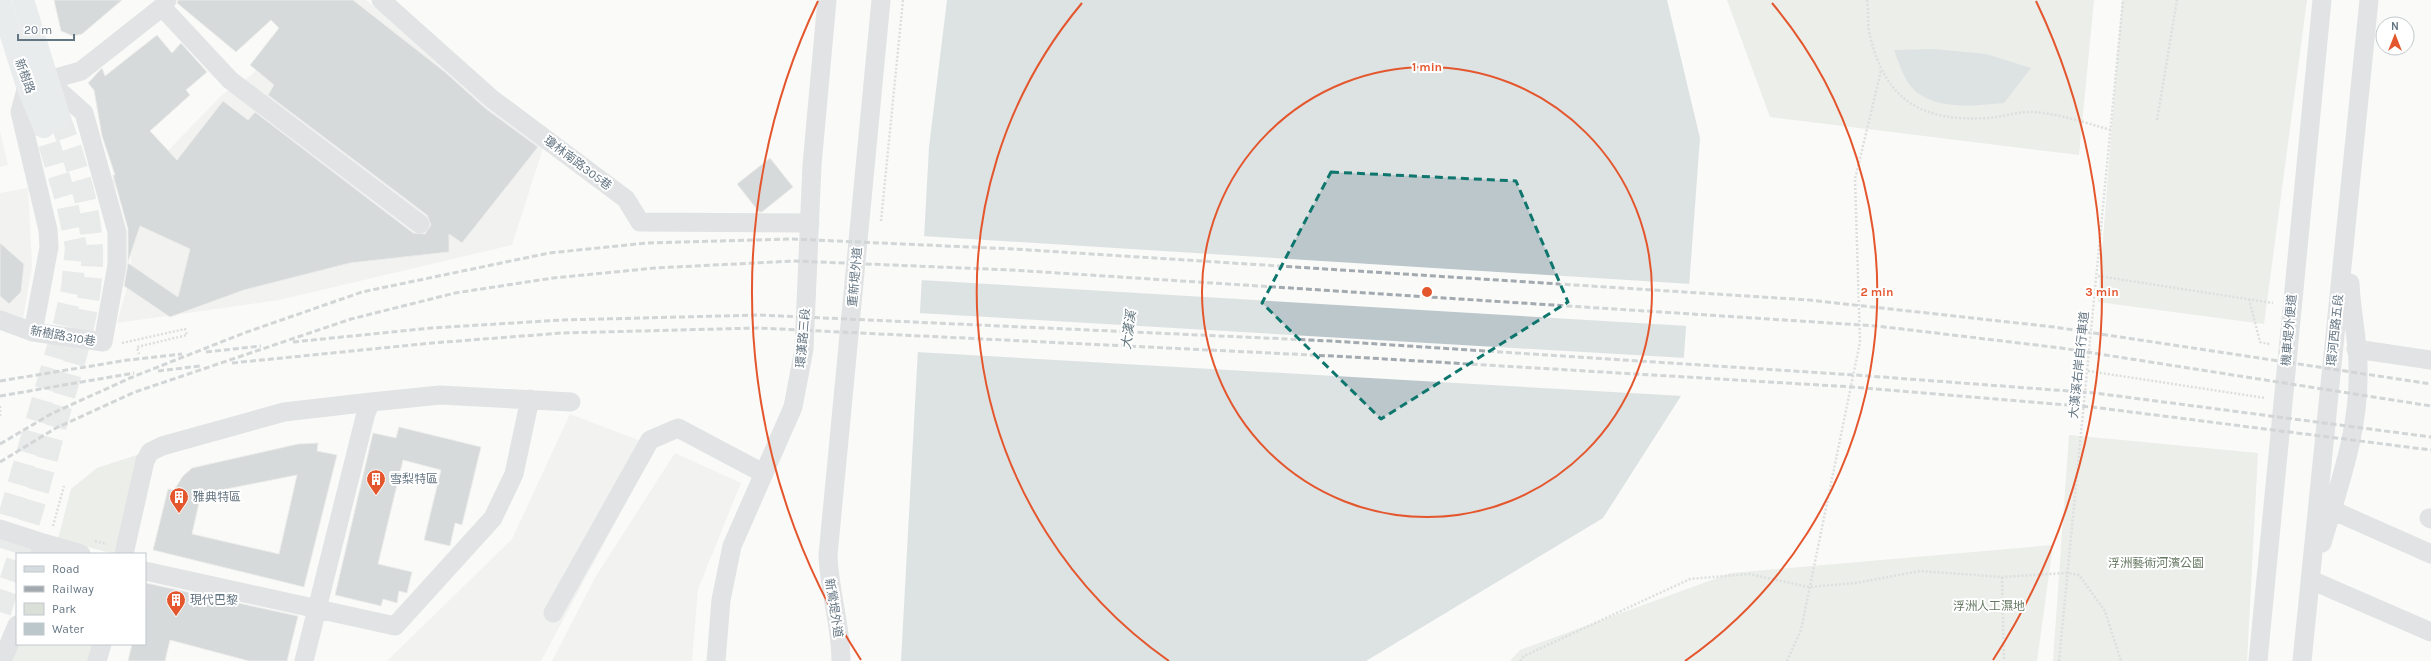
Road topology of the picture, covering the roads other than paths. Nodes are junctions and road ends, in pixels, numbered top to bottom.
1 (24, 0) edge
2 (381, 0) edge
3 (827, 0) edge
4 (881, 0) edge
5 (2322, 0) edge
6 (2369, 0) edge
7 (0, 1) edge
8 (165, 4) edge
9 (37, 83) junction
10 (52, 123) tunnel mouth
11 (2348, 205) junction
12 (810, 223) junction
13 (420, 224) dead end
14 (0, 320) edge
15 (33, 332) junction
16 (2356, 349) junction
17 (2431, 360) edge
18 (530, 398) junction
19 (370, 402) junction
20 (571, 402) dead end
21 (763, 473) junction
22 (2332, 510) junction
23 (0, 529) edge
24 (44, 547) edge
25 (77, 553) edge
26 (124, 553) edge
27 (2431, 554) edge
28 (828, 555) joint
29 (146, 570) edge
30 (2311, 580) junction
31 (316, 609) junction
32 (553, 613) dead end
33 (16, 627) edge
34 (2431, 632) edge
35 (102, 645) edge
36 (2, 661) edge
37 (97, 661) edge
38 (304, 661) edge
39 (716, 661) edge
40 (841, 661) edge
41 (2258, 661) edge
42 (2302, 661) edge

1 - 9 main road, 新樹路
2 - 12 street, 瓊林南路305巷
3 - 12 street, 環漢路三段
4 - 28 street, 重新堤外道
5 - 41 street, 機車堤外便道
6 - 11 street, 環河西路五段
7 - 9 main road, 新樹路
8 - 9 street
8 - 13 street
9 - 10 main road, 新樹路
9 - 15 street
9 - 15 street, 新樹路310巷
11 - 16 street
11 - 30 street, 環河西路五段
12 - 21 street, 環漢路三段
14 - 15 street, 新樹路310巷
16 - 17 street
16 - 22 street
18 - 19 street
18 - 20 street
18 - 31 street
19 - 26 street
19 - 31 street
21 - 32 street
21 - 39 street, 環漢路三段
22 - 27 street
22 - 30 street
23 - 24 street
24 - 25 street
28 - 40 street, 新鶯堤外道
29 - 31 street
30 - 34 street
30 - 42 street, 環河西路五段
31 - 38 street
33 - 36 street
35 - 37 street

